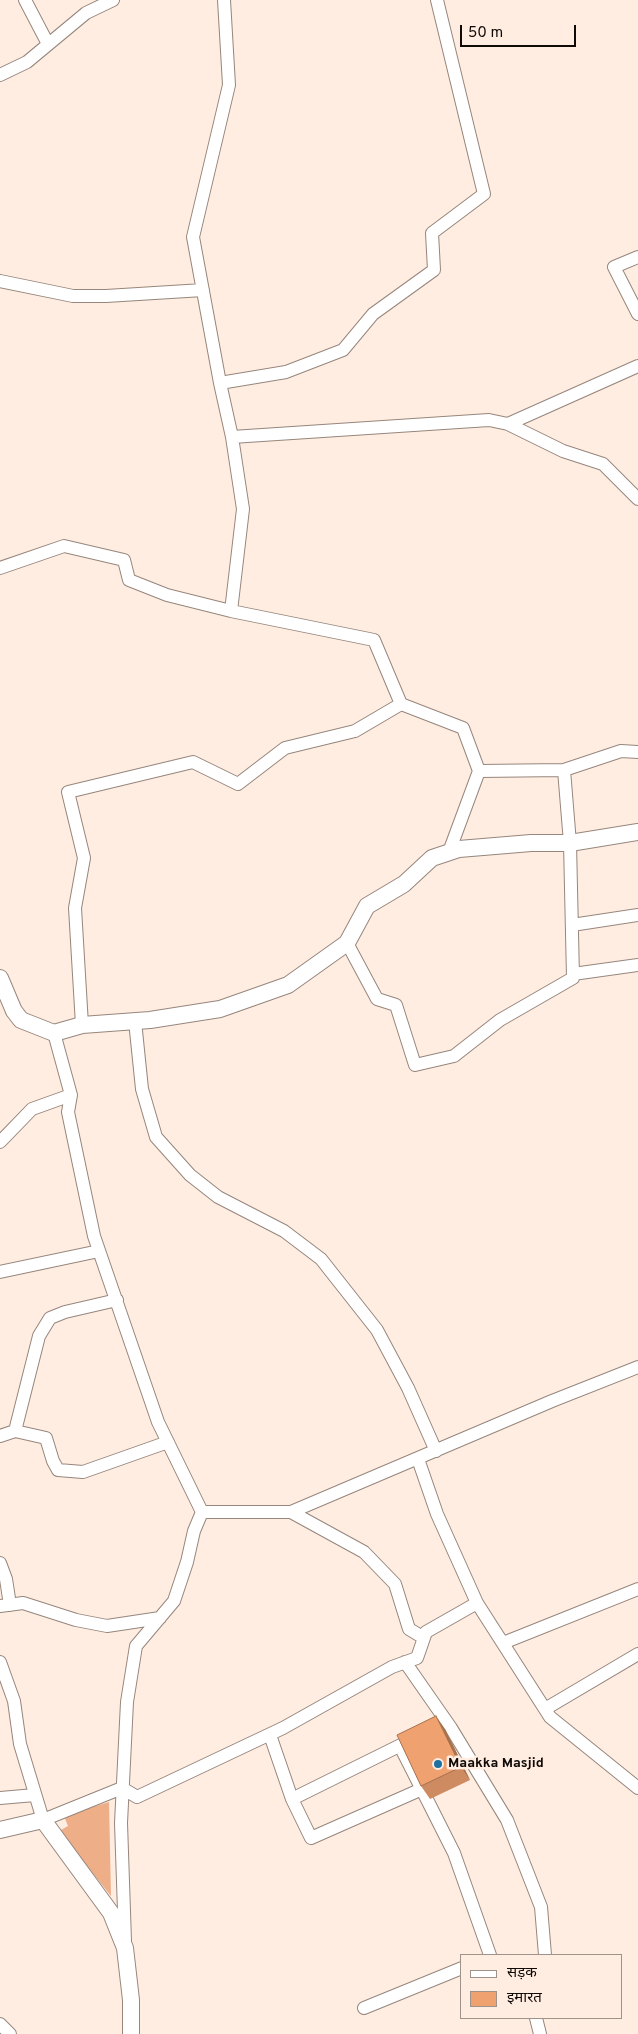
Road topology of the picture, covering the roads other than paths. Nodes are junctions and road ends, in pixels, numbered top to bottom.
1 (25, 0) edge
2 (224, 0) edge
3 (437, 0) edge
4 (108, 1) edge
5 (48, 44) junction
6 (0, 74) edge
7 (638, 257) edge
8 (0, 281) edge
9 (203, 290) junction
10 (638, 314) edge
11 (638, 366) edge
12 (220, 383) junction
13 (508, 424) junction
14 (232, 437) junction
15 (638, 499) edge
16 (0, 568) edge
17 (231, 611) junction
18 (401, 704) junction
19 (638, 752) edge
20 (564, 770) junction
21 (479, 771) junction
22 (638, 832) edge
23 (570, 843) junction
24 (449, 852) junction
25 (638, 915) edge
26 (572, 925) junction
27 (347, 943) junction
28 (638, 965) edge
29 (573, 974) junction
30 (0, 978) edge
31 (134, 1022) junction
32 (82, 1025) junction
33 (54, 1033) junction
34 (71, 1095) junction
35 (0, 1142) edge
36 (100, 1251) junction
37 (0, 1272) edge
38 (117, 1300) junction
39 (638, 1367) edge
40 (15, 1431) junction
41 (0, 1436) edge
42 (168, 1442) junction
43 (436, 1451) junction
44 (418, 1459) junction
45 (202, 1512) junction
46 (291, 1512) junction
47 (0, 1563) edge
48 (638, 1589) edge
49 (477, 1603) junction
50 (5, 1605) edge
51 (160, 1618) junction
52 (424, 1638) junction
53 (503, 1643) junction
54 (638, 1654) edge
55 (0, 1662) edge
56 (405, 1662) junction
57 (545, 1709) junction
58 (270, 1735) junction
59 (416, 1738) edge
60 (400, 1746) junction
61 (122, 1788) junction
62 (638, 1788) edge
63 (422, 1789) junction
64 (35, 1795) junction
65 (0, 1798) edge
66 (292, 1799) junction
67 (43, 1820) junction
68 (0, 1830) edge
69 (125, 1948) junction
70 (490, 1954) edge
71 (545, 1954) edge
72 (460, 1969) edge
73 (364, 2008) dead end
74 (536, 2019) edge
75 (0, 2024) edge
76 (10, 2034) edge
77 (131, 2034) edge
78 (540, 2034) edge

1 - 5 street
2 - 9 street
3 - 12 street
4 - 5 street
5 - 6 street
7 - 10 street
8 - 9 street
9 - 12 street
11 - 13 street
12 - 14 street
13 - 14 street
13 - 15 street
14 - 17 street
16 - 17 street
17 - 18 street
18 - 21 street
18 - 32 street
19 - 20 street
20 - 21 street
20 - 23 street
21 - 24 street
22 - 23 street
23 - 24 street
23 - 26 street
24 - 27 street
25 - 26 street
26 - 29 street
27 - 29 street
27 - 31 street
28 - 29 street
30 - 33 street
31 - 32 street
31 - 43 street
32 - 33 street
33 - 34 street
34 - 35 street
34 - 36 street
36 - 37 street
36 - 38 street
38 - 40 street
38 - 42 street
39 - 43 street
40 - 41 street
40 - 42 street
42 - 45 street
43 - 44 street
44 - 46 street
44 - 49 street
45 - 46 street
45 - 51 street
46 - 52 street
47 - 50 street
48 - 53 street
49 - 52 street
49 - 53 street
50 - 51 street
51 - 61 street
52 - 56 street
53 - 57 street
54 - 57 street
55 - 64 street
56 - 58 street
56 - 71 street
57 - 62 street
58 - 61 street
58 - 66 street
59 - 60 street
60 - 63 street
60 - 66 street
61 - 67 street
61 - 69 street
63 - 66 street
63 - 70 street
64 - 65 street
64 - 67 street
67 - 68 street
67 - 69 street
69 - 77 street
72 - 73 street
74 - 78 street
75 - 76 street

